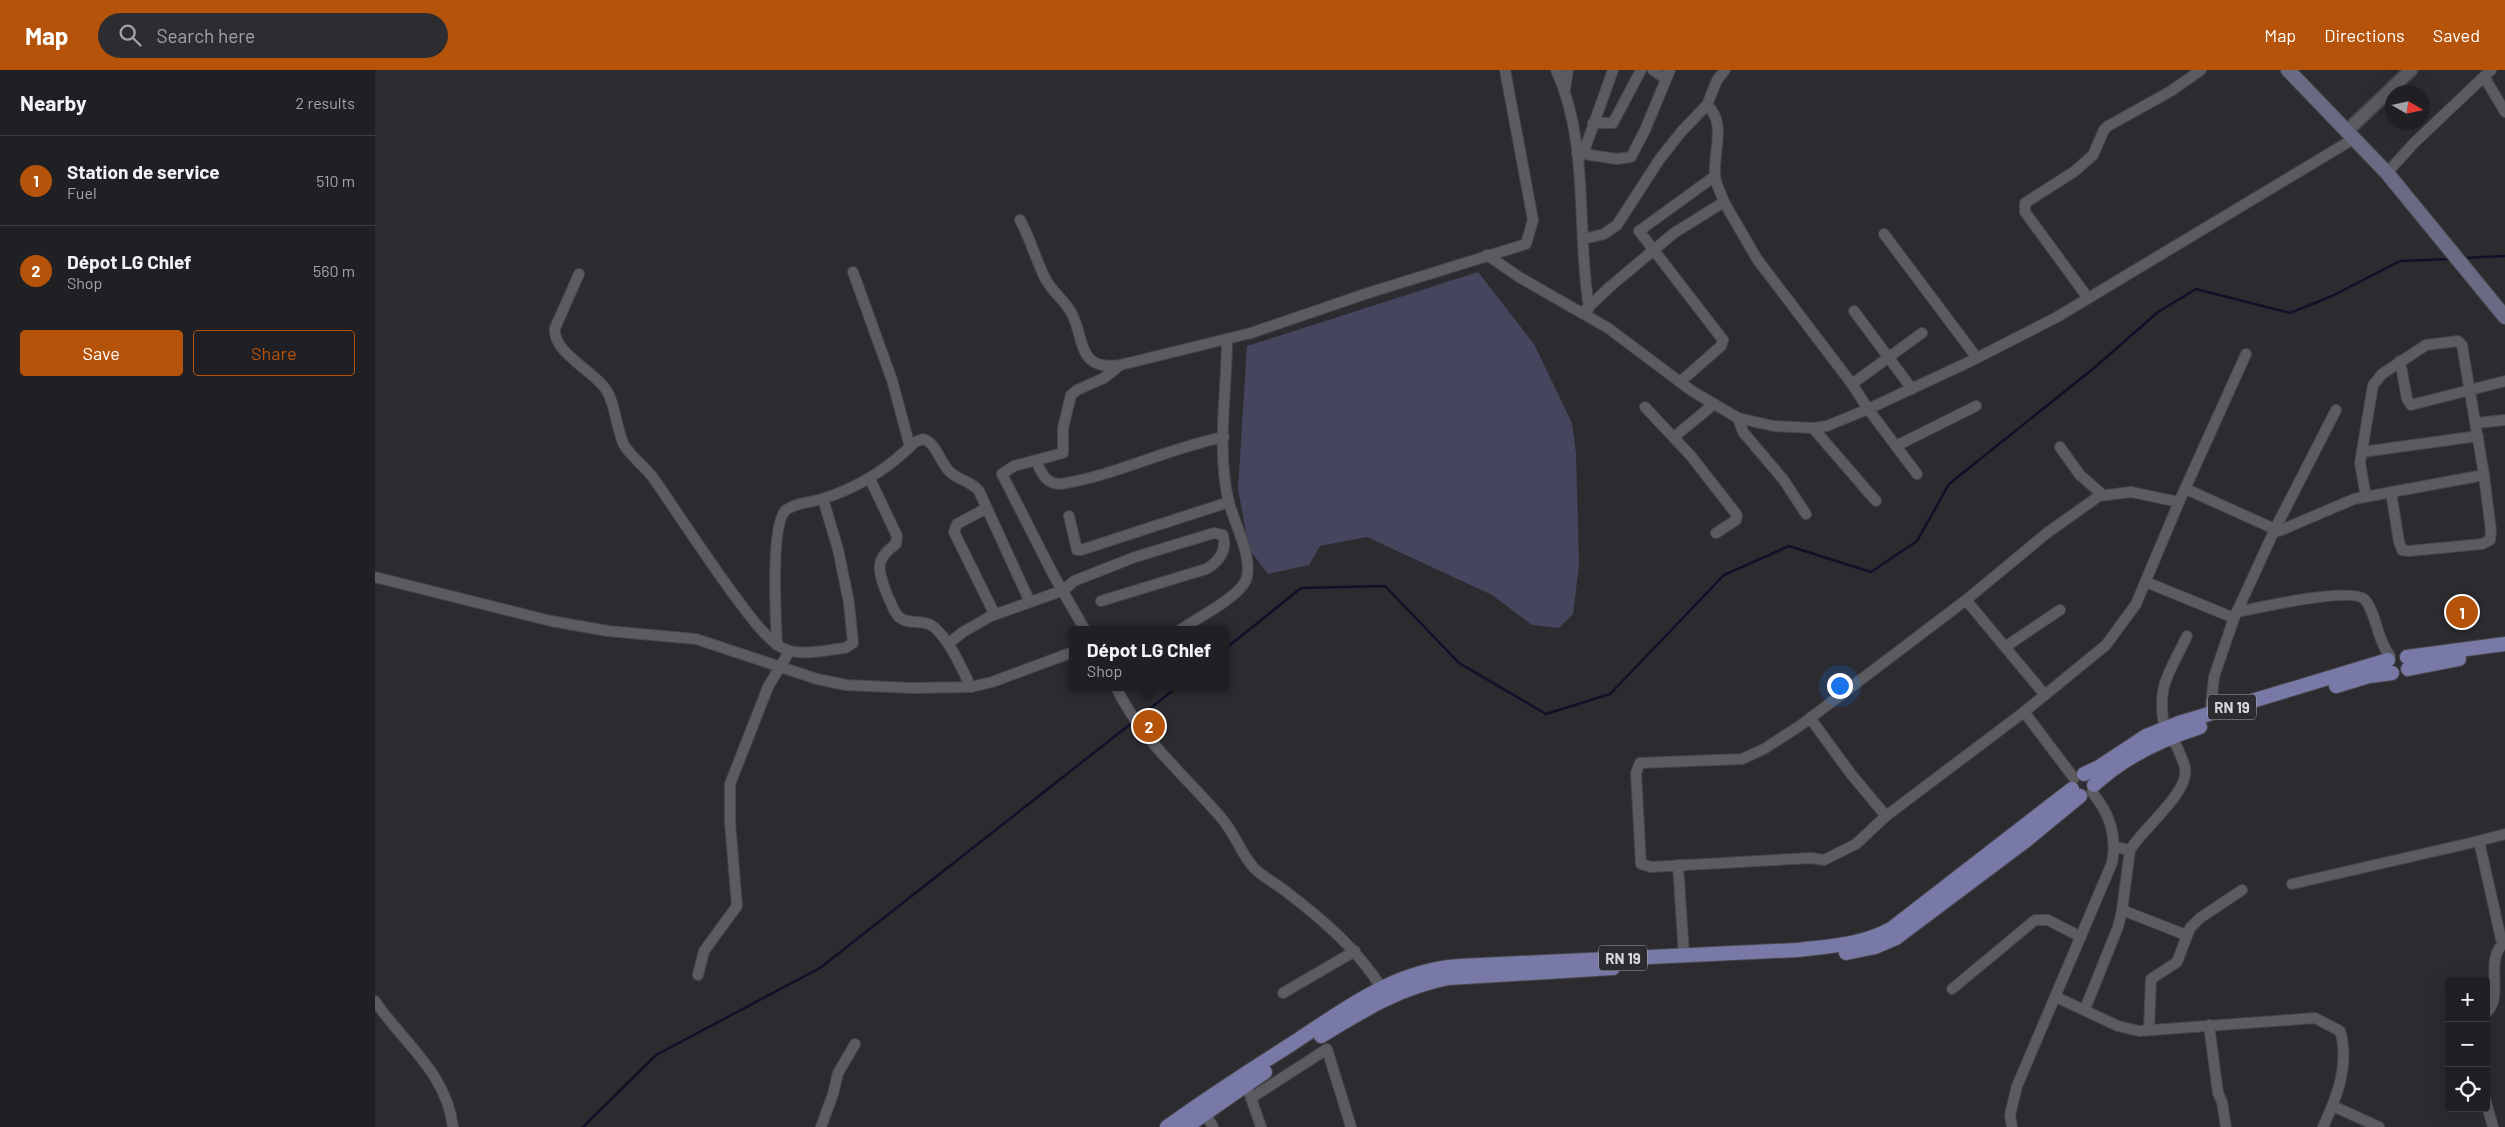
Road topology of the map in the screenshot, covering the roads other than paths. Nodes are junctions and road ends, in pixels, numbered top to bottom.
1 (1505, 70) edge
2 (1556, 70) edge
3 (1569, 70) edge
4 (1613, 70) edge
5 (1641, 70) edge
6 (1653, 70) edge
7 (1725, 70) edge
8 (2201, 70) edge
9 (2288, 70) edge
10 (2411, 70) edge
11 (1668, 74) edge
12 (2488, 74) edge
13 (1565, 89) junction
14 (1707, 105) junction
15 (2505, 112) edge
16 (1593, 123) junction
17 (2351, 134) junction
18 (1580, 154) junction
19 (2387, 173) junction
20 (1715, 176) junction
21 (1724, 202) junction
22 (1020, 220) dead end
23 (1884, 234) dead end
24 (1584, 239) junction
25 (1654, 250) junction
26 (1487, 255) junction
27 (853, 272) dead end
28 (579, 274) dead end
29 (2088, 298) junction
30 (1586, 310) junction
31 (1854, 311) dead end
32 (2505, 317) edge
33 (1922, 333) dead end
34 (1227, 340) junction
35 (2246, 354) dead end
36 (1889, 358) junction
37 (1977, 358) junction
38 (2400, 361) junction
39 (1119, 365) junction
40 (2505, 381) edge
41 (1681, 382) junction
42 (1852, 384) junction
43 (1912, 389) junction
44 (2470, 389) junction
45 (1714, 404) junction
46 (1976, 406) dead end
47 (1645, 407) dead end
48 (1868, 409) junction
49 (2336, 410) dead end
50 (1738, 418) junction
51 (2505, 420) edge
52 (2476, 423) junction
53 (1813, 428) junction
54 (2477, 436) junction
55 (1224, 437) junction
56 (1674, 437) junction
57 (1896, 446) junction
58 (910, 447) junction
59 (2060, 448) dead end
60 (2362, 452) junction
61 (1037, 461) junction
62 (1917, 474) dead end
63 (2484, 475) junction
64 (870, 479) junction
65 (2186, 489) junction
66 (2391, 492) junction
67 (2103, 495) junction
68 (2366, 497) junction
69 (823, 499) junction
70 (1876, 501) dead end
71 (1229, 502) junction
72 (2179, 502) junction
73 (985, 509) junction
74 (1806, 514) dead end
75 (1069, 516) dead end
76 (2275, 529) junction
77 (1716, 533) dead end
78 (375, 577) edge
79 (2146, 582) junction
80 (1064, 590) junction
81 (1029, 600) junction
82 (1966, 600) junction
83 (1101, 601) dead end
84 (2060, 610) dead end
85 (995, 614) junction
86 (2235, 615) junction
87 (1083, 626) edge
88 (1186, 626) edge
89 (2187, 636) dead end
90 (949, 643) junction
91 (2505, 644) edge
92 (777, 645) junction
93 (2005, 647) junction
94 (789, 652) junction
95 (2505, 652) edge
96 (1069, 653) edge
97 (2390, 663) junction
98 (2408, 663) junction
99 (780, 665) junction
100 (971, 687) junction
101 (1117, 691) edge
102 (2045, 695) junction
103 (2024, 712) junction
104 (2210, 714) junction
105 (1810, 718) junction
106 (2169, 732) junction
107 (2083, 786) junction
108 (1886, 816) junction
109 (2505, 834) edge
110 (2479, 841) junction
111 (2115, 847) junction
112 (2130, 850) junction
113 (1678, 866) junction
114 (2292, 884) dead end
115 (2242, 890) dead end
116 (2122, 910) junction
117 (2187, 935) junction
118 (2081, 938) junction
119 (2504, 943) edge
120 (1355, 950) junction
121 (1684, 960) junction
122 (698, 975) dead end
123 (1952, 989) dead end
124 (1378, 992) junction
125 (1283, 993) dead end
126 (2056, 997) junction
127 (375, 1001) edge
128 (2085, 1009) junction
129 (2490, 1010) edge
130 (2209, 1025) junction
131 (2149, 1030) junction
132 (855, 1044) dead end
133 (1246, 1084) junction
134 (1251, 1098) junction
135 (2333, 1106) junction
136 (1202, 1110) junction
137 (2489, 1112) edge
138 (2010, 1115) junction
139 (453, 1127) edge
140 (821, 1127) edge
141 (1167, 1127) edge
142 (1186, 1127) edge
143 (1213, 1127) edge
144 (1261, 1127) edge
145 (1351, 1127) edge
146 (2005, 1127) edge
147 (2012, 1127) edge
148 (2226, 1127) edge
149 (2323, 1127) edge
150 (2379, 1127) edge
151 (2493, 1127) edge

1 - 26 street
2 - 13 street
3 - 13 street
4 - 16 street
5 - 16 street
6 - 11 street
7 - 14 street
8 - 29 street
9 - 17 main road
10 - 17 street
11 - 18 street
12 - 15 street
12 - 19 street
13 - 18 street
14 - 20 street
14 - 24 street
16 - 18 street
17 - 19 main road
17 - 29 street
18 - 24 street
19 - 32 main road
20 - 21 street
20 - 25 street
21 - 25 street
21 - 42 street
22 - 39 street
23 - 37 street
24 - 30 street
25 - 30 street
25 - 41 street
26 - 30 street
26 - 34 street
27 - 58 street
28 - 92 street
29 - 37 street
30 - 41 street
31 - 36 street
33 - 36 street
34 - 39 street
34 - 55 street
35 - 65 street
36 - 42 street
36 - 43 street
37 - 43 street
38 - 44 street
38 - 44 street
38 - 60 street
39 - 61 street
40 - 44 street
41 - 45 street
42 - 48 street
43 - 48 street
44 - 52 street
45 - 50 street
45 - 56 street
46 - 57 street
47 - 56 street
48 - 53 street
48 - 57 street
49 - 76 street
50 - 53 street
50 - 74 street
51 - 52 street
52 - 54 street
53 - 70 street
54 - 60 street
54 - 63 street
55 - 61 street
55 - 71 street
56 - 77 street
57 - 62 street
58 - 64 street
58 - 73 street
59 - 67 street
60 - 68 street
61 - 80 street
63 - 66 street
63 - 66 street
64 - 69 street
64 - 90 street
65 - 72 street
65 - 76 street
66 - 68 street
67 - 72 street
67 - 82 street
68 - 76 street
69 - 92 street
69 - 94 street
71 - 75 street
71 - 88 street
72 - 79 street
73 - 81 street
73 - 85 street
76 - 86 street
78 - 99 street
79 - 86 street
79 - 102 street
80 - 81 street
80 - 83 street
80 - 87 street
81 - 85 street
82 - 93 street
82 - 105 street
84 - 93 street
85 - 90 street
86 - 97 street
86 - 104 street
89 - 106 street
90 - 100 street
91 - 98 main road
92 - 94 street
93 - 102 street
94 - 99 street
95 - 98 main road
96 - 100 street
97 - 98 main road
97 - 98 main road
97 - 104 main road, RN 19
97 - 106 main road, RN 19
99 - 100 street
99 - 122 street
101 - 120 street
102 - 103 street
103 - 107 street
103 - 108 street
104 - 106 main road, RN 19
105 - 108 street
105 - 113 street
106 - 107 main road, RN 19
106 - 112 street
107 - 111 street
107 - 121 main road, RN 19
108 - 113 street
109 - 110 street
110 - 114 street
110 - 119 street
111 - 112 street
111 - 118 street
112 - 116 street
113 - 121 street
115 - 117 street
116 - 117 street
116 - 128 street
117 - 131 street
118 - 123 street
118 - 126 street
119 - 129 street
120 - 124 street
120 - 125 street
121 - 124 main road, RN 19
124 - 133 main road, RN 19
124 - 136 main road, RN 19
126 - 128 street
126 - 138 street
127 - 139 street
128 - 131 street
130 - 131 street
130 - 135 street
130 - 148 street
132 - 140 street
133 - 134 street
133 - 136 main road, RN 19
134 - 144 street
134 - 145 street
135 - 149 street
135 - 150 street
136 - 141 main road, RN 19
136 - 142 main road, RN 19
136 - 143 street
137 - 151 street
138 - 146 street
138 - 147 street

